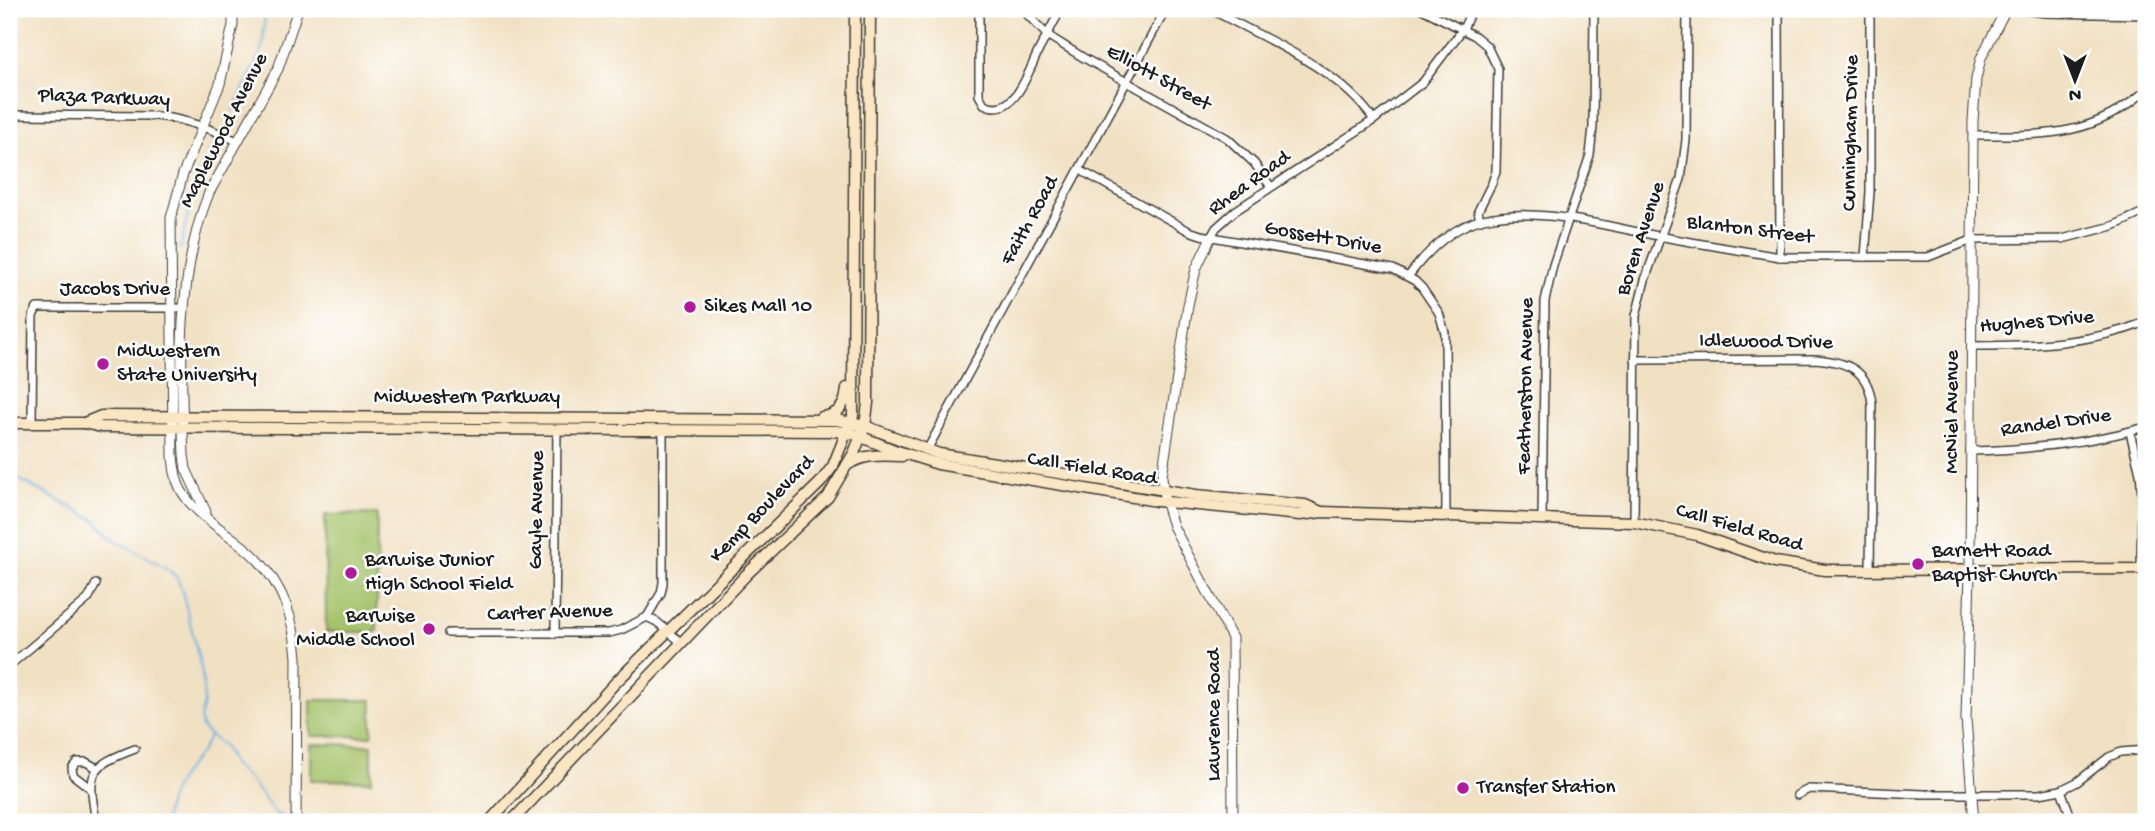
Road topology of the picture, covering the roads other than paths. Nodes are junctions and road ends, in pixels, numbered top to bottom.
1 (233, 9) edge
2 (298, 9) edge
3 (855, 9) edge
4 (870, 9) edge
5 (979, 9) edge
6 (1022, 9) edge
7 (1061, 9) edge
8 (1166, 9) edge
9 (1210, 9) edge
10 (1422, 9) edge
11 (1472, 9) edge
12 (1594, 9) edge
13 (1687, 9) edge
14 (1779, 9) edge
15 (1870, 9) edge
16 (2006, 9) edge
17 (2014, 9) edge
18 (2146, 15) edge
19 (1463, 29) junction
20 (1047, 35) junction
21 (1127, 82) junction
22 (2146, 90) edge
23 (9, 115) edge
24 (1374, 120) junction
25 (204, 125) junction
26 (1973, 135) junction
27 (237, 141) junction
28 (1080, 170) junction
29 (1271, 187) junction
30 (2146, 211) edge
31 (1480, 220) junction
32 (1570, 220) junction
33 (1211, 237) junction
34 (1662, 237) junction
35 (1972, 240) junction
36 (1780, 257) junction
37 (1865, 257) junction
38 (1408, 277) junction
39 (172, 308) junction
40 (184, 308) junction
41 (2146, 321) edge
42 (1971, 346) junction
43 (1635, 360) junction
44 (853, 361) junction
45 (806, 419) junction
46 (9, 422) edge
47 (177, 422) junction
48 (32, 423) junction
49 (556, 424) junction
50 (2146, 427) edge
51 (849, 428) junction
52 (663, 430) junction
53 (863, 431) junction
54 (2130, 432) junction
55 (927, 450) junction
56 (1970, 451) junction
57 (914, 457) junction
58 (847, 466) junction
59 (1018, 472) junction
60 (1164, 496) junction
61 (1446, 517) junction
62 (1542, 519) junction
63 (1633, 522) junction
64 (2144, 569) edge
65 (1970, 571) junction
66 (1870, 572) junction
67 (96, 584) dead end
68 (647, 617) junction
69 (668, 631) junction
70 (448, 634) dead end
71 (555, 634) junction
72 (682, 643) junction
73 (10, 662) edge
74 (585, 717) junction
75 (599, 729) junction
76 (135, 749) dead end
77 (2146, 750) edge
78 (97, 768) junction
79 (90, 788) junction
80 (2061, 790) junction
81 (1971, 794) junction
82 (1797, 795) dead end
83 (96, 822) edge
84 (296, 822) edge
85 (489, 822) edge
86 (511, 822) edge
87 (1233, 822) edge
88 (1974, 822) edge
89 (2073, 822) edge

1 - 25 street, Maplewood Avenue
2 - 27 street, Maplewood Avenue
3 - 44 main road, Kemp Boulevard
4 - 53 main road, Kemp Boulevard
5 - 20 street
6 - 20 street, Elliott Street
7 - 20 street
8 - 21 street, Faith Road
9 - 24 street
10 - 19 street
11 - 19 street, Rhea Road
12 - 32 street, Featherston Avenue
13 - 34 street, Boren Avenue
14 - 36 street
15 - 37 street, Cunningham Drive
16 - 26 street, McNiel Avenue
17 - 18 street
19 - 24 street, Rhea Road
19 - 31 street
20 - 21 street, Elliott Street
21 - 28 street, Faith Road
21 - 29 street, Elliott Street
22 - 26 street
23 - 25 street, Plaza Parkway
24 - 29 street, Rhea Road
25 - 27 street, Plaza Parkway
25 - 39 street, Maplewood Avenue
26 - 35 street, McNiel Avenue
27 - 40 street, Maplewood Avenue
28 - 33 street, Gossett Drive
28 - 55 street, Faith Road
29 - 33 street, Rhea Road
30 - 35 street, Blanton Street
31 - 32 street, Blanton Street
31 - 38 street, Blanton Street
32 - 34 street, Blanton Street
32 - 62 street, Featherston Avenue
33 - 38 street, Gossett Drive
33 - 60 street, Rhea Road
34 - 36 street, Blanton Street
34 - 43 street, Boren Avenue
35 - 37 street, Blanton Street
35 - 42 street, McNiel Avenue
36 - 37 street, Blanton Street
38 - 61 street, Gossett Drive
39 - 40 street, Jacobs Drive
39 - 47 street, Maplewood Avenue
39 - 48 street, Jacobs Drive
40 - 47 street, Maplewood Avenue
41 - 42 street, Hughes Drive
42 - 56 street, McNiel Avenue
43 - 63 street, Boren Avenue
43 - 66 street, Idlewood Drive
44 - 45 main road
44 - 51 main road, Kemp Boulevard
45 - 49 main road, Midwestern Parkway
45 - 51 main road, Midwestern Parkway
46 - 48 main road, Midwestern Parkway
47 - 48 main road, Midwestern Parkway
47 - 49 main road, Midwestern Parkway
47 - 84 street, Maplewood Avenue
49 - 52 main road, Midwestern Parkway
49 - 71 street, Gayle Avenue
50 - 54 street, Randel Drive
51 - 52 main road, Midwestern Parkway
51 - 53 main road
51 - 69 main road, Kemp Boulevard
52 - 68 street
53 - 55 main road, Call Field Road
53 - 57 main road, Call Field Road
53 - 58 main road, Kemp Boulevard
54 - 56 street, Randel Drive
54 - 64 street
55 - 59 main road, Call Field Road
56 - 65 street, McNiel Avenue
57 - 58 main road
57 - 59 main road, Call Field Road
58 - 72 main road, Kemp Boulevard
59 - 60 main road, Call Field Road
60 - 61 main road, Call Field Road
60 - 87 street, Lawrence Road
61 - 62 main road, Call Field Road
62 - 63 main road, Call Field Road
63 - 66 main road, Call Field Road
64 - 65 main road, Call Field Road
65 - 66 main road, Call Field Road
65 - 81 street, McNiel Avenue
67 - 73 street
68 - 69 street
68 - 71 street, Carter Avenue
69 - 72 street
69 - 74 main road, Kemp Boulevard
70 - 71 street, Carter Avenue
72 - 75 main road, Kemp Boulevard
74 - 75 main road
74 - 85 main road, Kemp Boulevard
75 - 86 main road, Kemp Boulevard
76 - 78 street
77 - 80 street
78 - 79 street
78 - 79 street
79 - 83 street
80 - 81 street
80 - 89 street
81 - 82 street
81 - 88 street, McNiel Avenue

